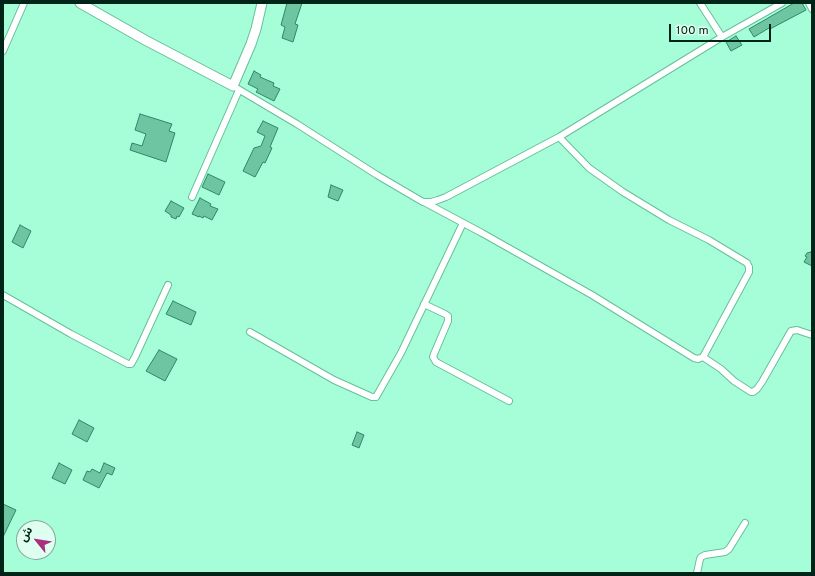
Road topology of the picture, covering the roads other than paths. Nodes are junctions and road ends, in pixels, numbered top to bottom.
1 (24, 3) edge
2 (80, 3) edge
3 (262, 3) edge
4 (700, 3) edge
5 (782, 3) edge
6 (809, 3) edge
7 (812, 9) edge
8 (722, 37) junction
9 (3, 51) edge
10 (236, 88) junction
11 (559, 136) junction
12 (192, 197) dead end
13 (423, 202) junction
14 (463, 223) junction
15 (168, 285) dead end
16 (3, 295) edge
17 (424, 304) junction
18 (250, 332) dead end
19 (812, 335) edge
20 (703, 357) junction
21 (509, 401) dead end
22 (745, 522) dead end
23 (697, 573) edge

1 - 9 street
2 - 10 main road
3 - 10 main road
4 - 8 street
5 - 8 street
6 - 7 street
8 - 11 street
10 - 12 street
10 - 13 street
11 - 13 street
11 - 20 street
13 - 14 street
14 - 17 street
14 - 20 street
15 - 16 street
17 - 18 street
17 - 21 street
19 - 20 street
22 - 23 street

